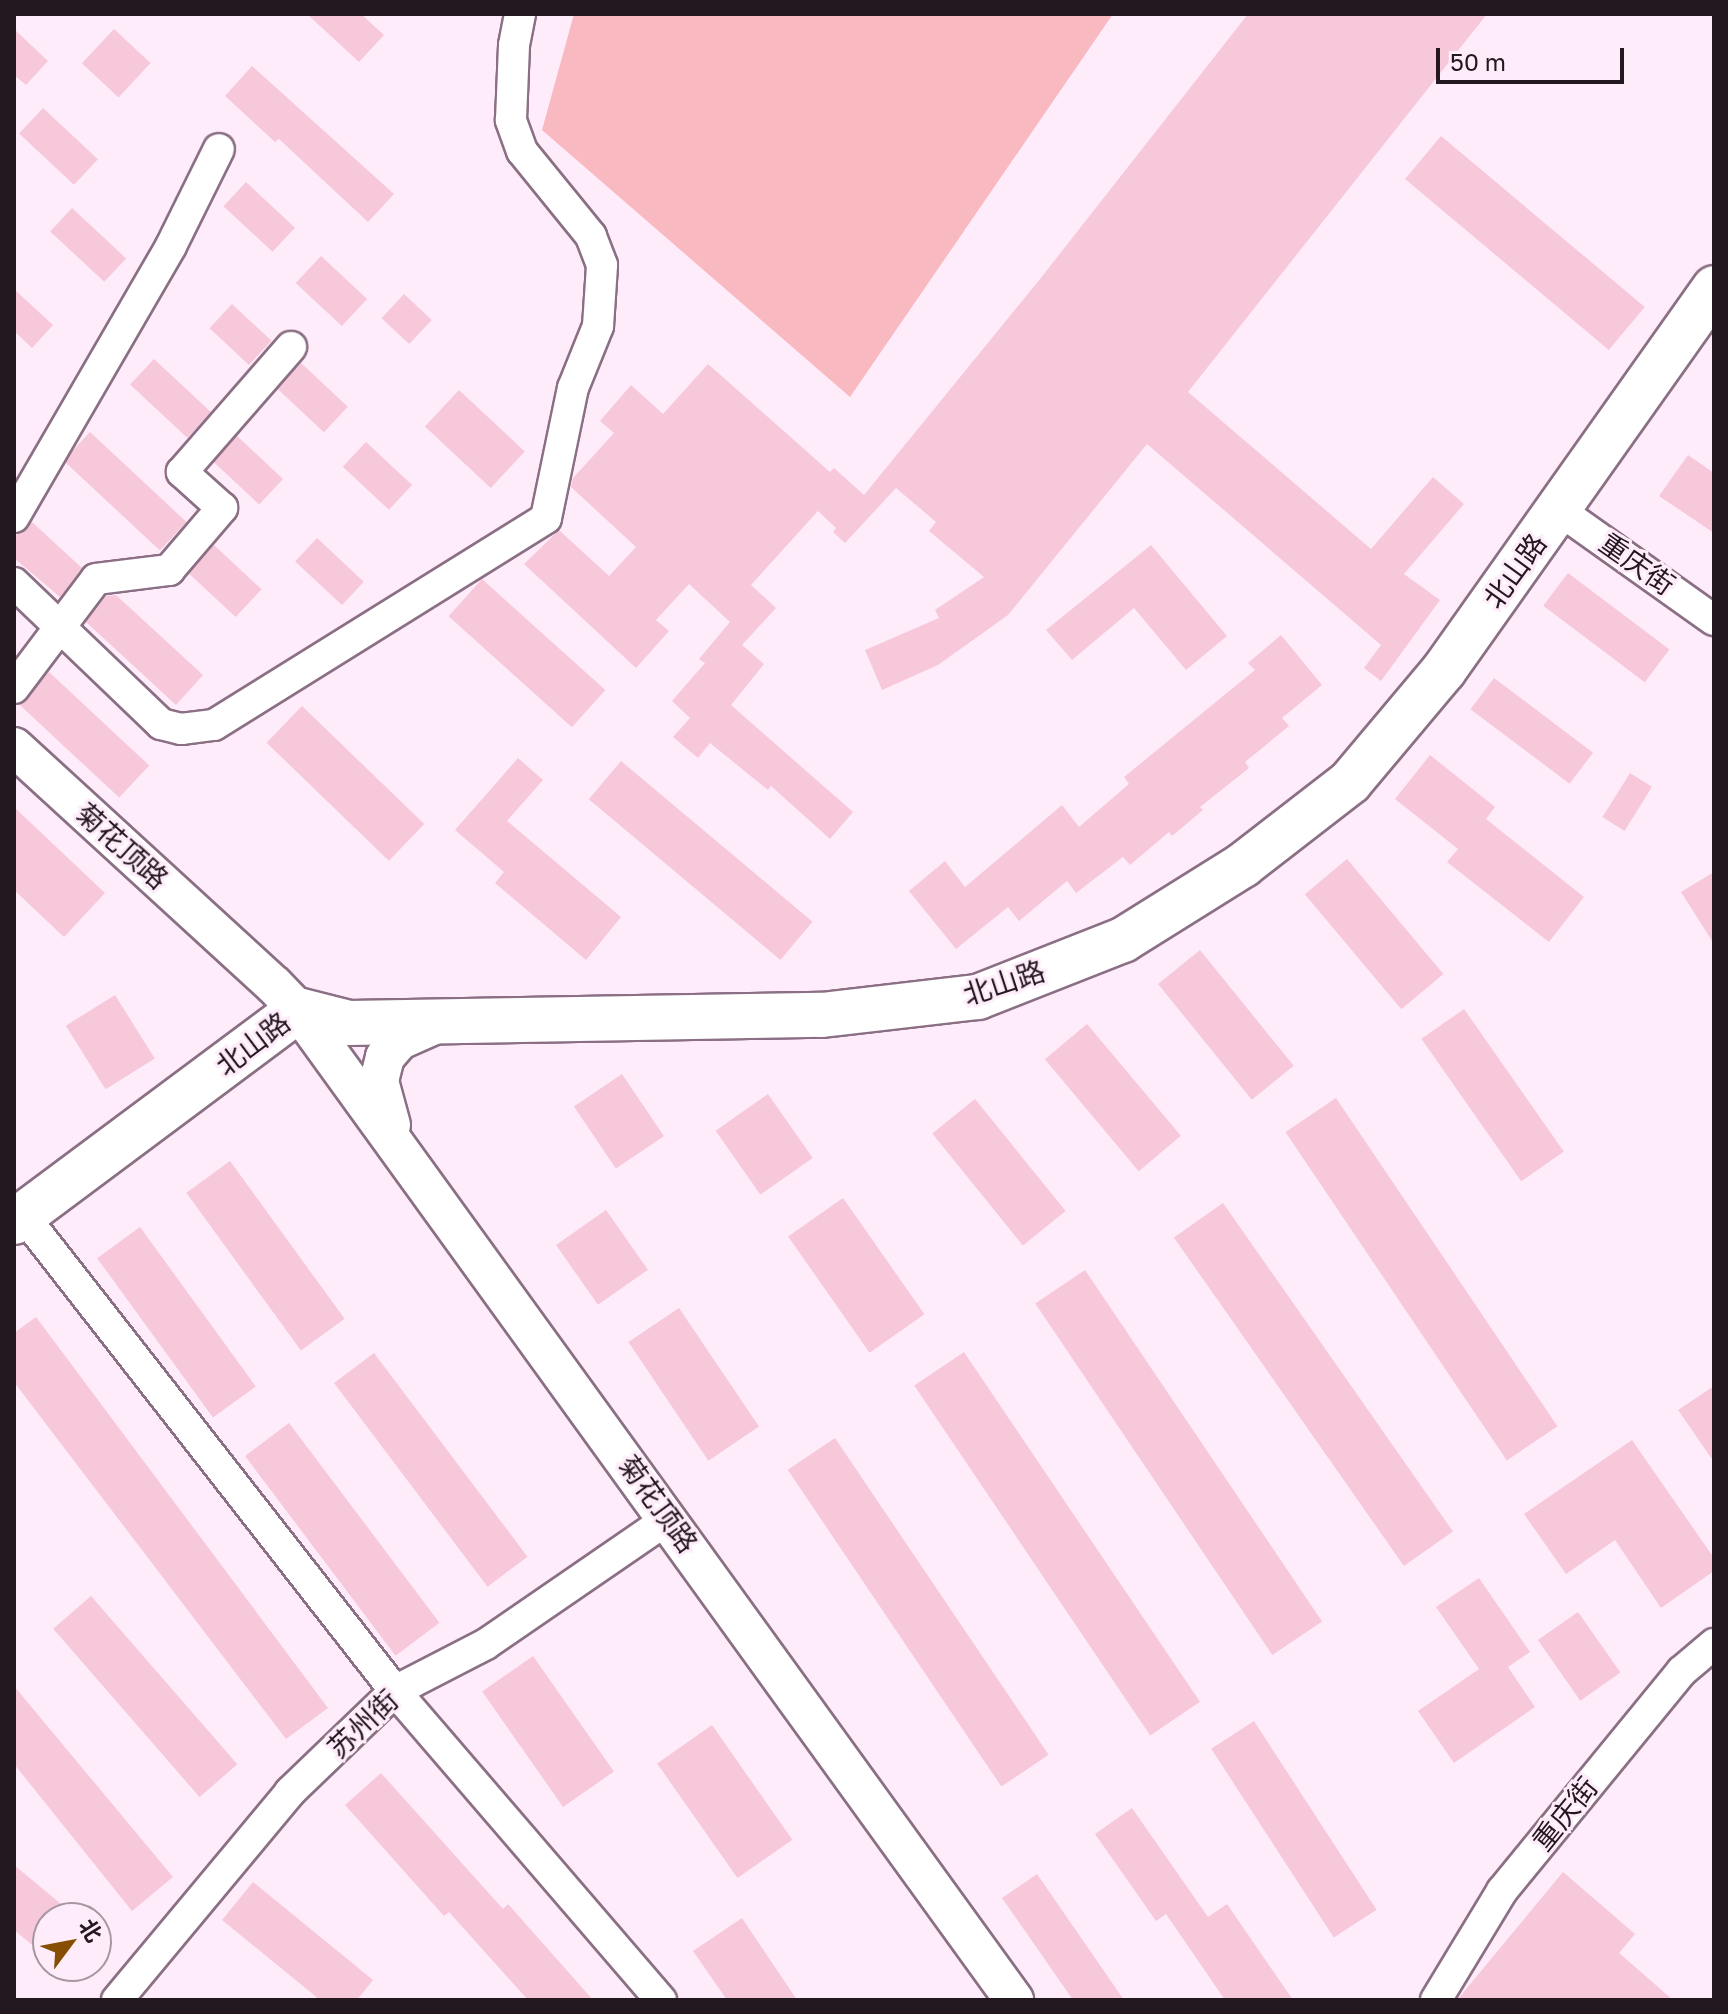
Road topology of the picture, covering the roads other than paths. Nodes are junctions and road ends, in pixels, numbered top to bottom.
1 (520, 14) edge
2 (219, 149) dead end
3 (1714, 288) edge
4 (291, 347) dead end
5 (1559, 510) junction
6 (14, 517) edge
7 (14, 583) edge
8 (1714, 620) edge
9 (62, 628) junction
10 (14, 688) edge
11 (14, 747) edge
12 (231, 945) junction
13 (298, 1010) junction
14 (443, 1021) junction
15 (215, 1072) junction
16 (397, 1143) junction
17 (19, 1218) edge
18 (668, 1519) junction
19 (1714, 1644) edge
20 (395, 1691) junction
21 (117, 2000) edge
22 (661, 2000) edge
23 (1014, 2000) edge
24 (1436, 2000) edge

1 - 9 street
2 - 6 street
3 - 5 main road, 北山路
4 - 9 street
5 - 8 street, 重庆街
5 - 14 main road, 北山路
7 - 9 street
9 - 10 street
11 - 12 street, 菊花顶路
12 - 13 street, 菊花顶路
12 - 15 street
13 - 14 main road, 北山路
13 - 15 main road, 北山路
13 - 16 street, 菊花顶路
14 - 16 street
15 - 17 main road, 北山路
16 - 18 street, 菊花顶路
17 - 20 street
18 - 20 street, 苏州街
18 - 23 street, 菊花顶路
19 - 24 street, 重庆街
20 - 21 street, 苏州街
20 - 22 street

